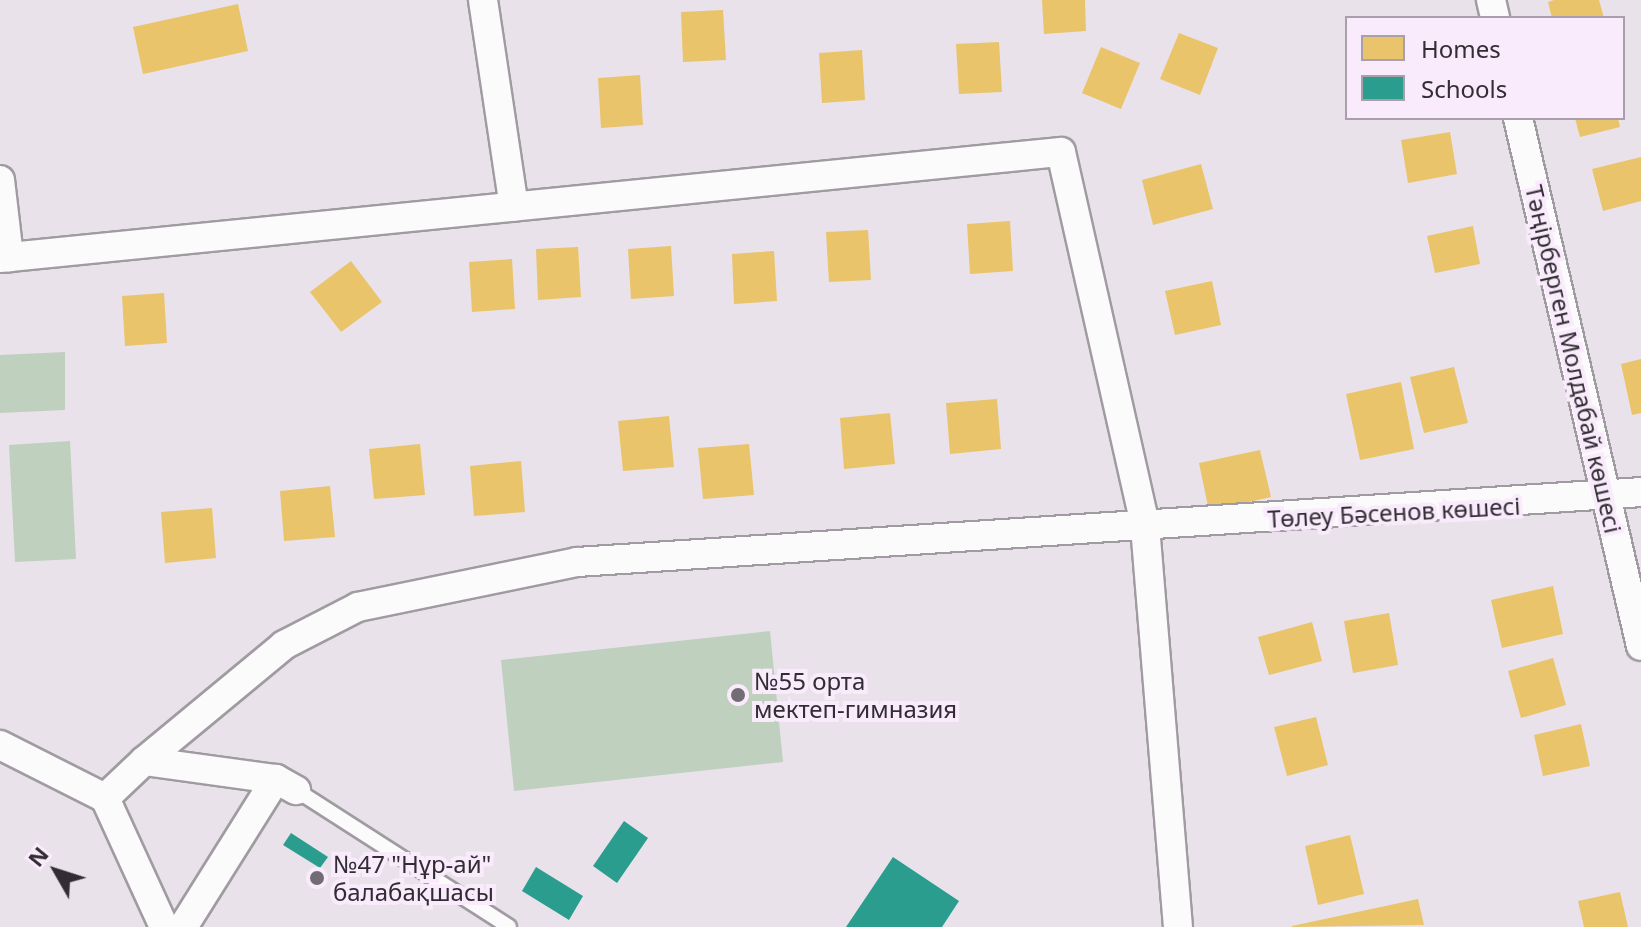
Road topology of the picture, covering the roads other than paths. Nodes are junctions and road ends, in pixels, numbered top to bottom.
1 (483, 0) edge
2 (1518, 120) edge
3 (0, 180) edge
4 (514, 207) junction
5 (5, 257) edge
6 (1641, 492) edge
7 (1607, 500) junction
8 (1145, 526) junction
9 (1641, 646) edge
10 (0, 745) edge
11 (144, 761) junction
12 (286, 784) junction
13 (105, 798) junction
14 (164, 927) edge
15 (183, 927) edge
16 (509, 927) edge
17 (1178, 927) edge

1 - 4 street
2 - 7 street, Тәңірберген Молдабай көшесі
3 - 5 street
4 - 5 street
4 - 8 street
6 - 7 street, Төлеу Бәсенов көшесі
7 - 8 street, Төлеу Бәсенов көшесі
7 - 9 street, Тәңірберген Молдабай көшесі
8 - 11 street, Төлеу Бәсенов көшесі
8 - 17 street
10 - 13 street
11 - 12 street
11 - 13 street, Төлеу Бәсенов көшесі
12 - 15 street
12 - 16 lane
13 - 14 street

